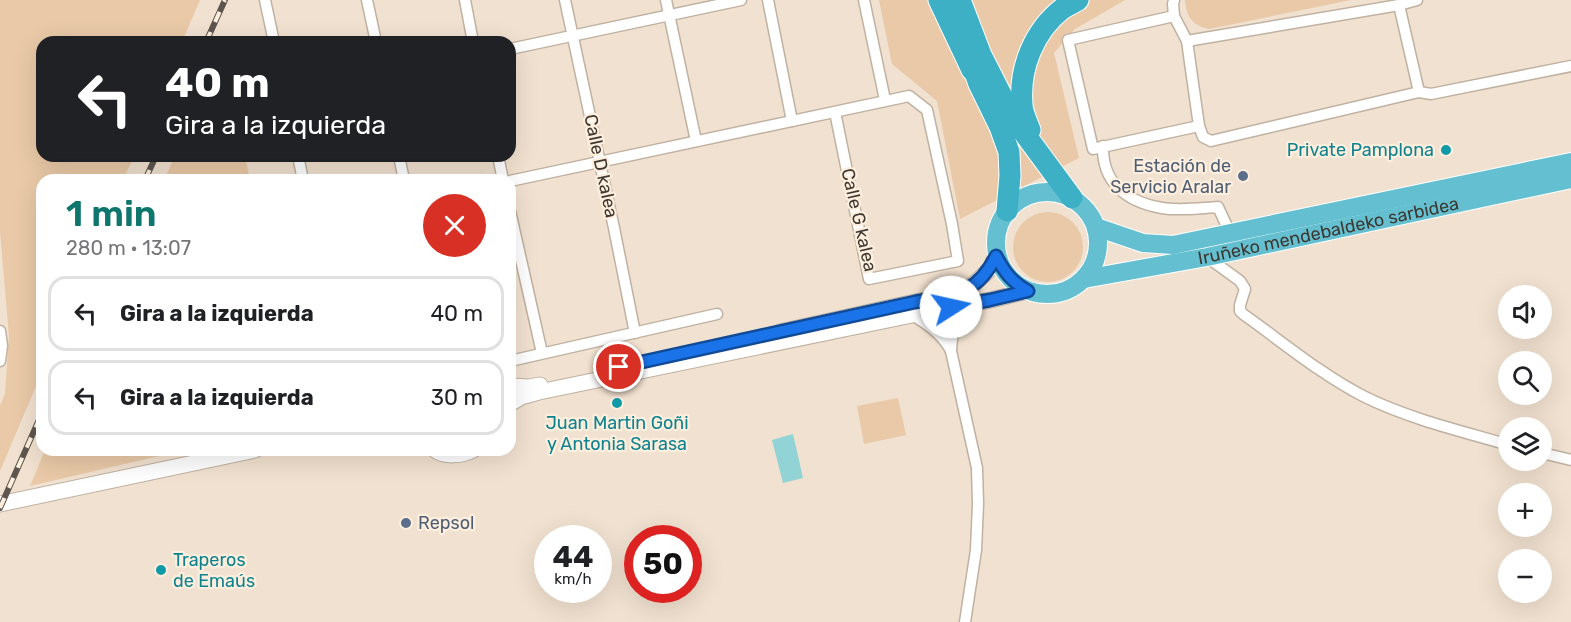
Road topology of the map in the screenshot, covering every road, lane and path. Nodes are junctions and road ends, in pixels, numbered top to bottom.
1 (265, 0) edge
2 (367, 0) edge
3 (465, 0) edge
4 (565, 0) edge
5 (666, 0) edge
6 (741, 0) edge
7 (768, 0) edge
8 (864, 0) edge
9 (939, 0) edge
10 (951, 0) edge
11 (960, 0) edge
12 (1078, 0) edge
13 (1174, 0) edge
14 (1417, 0) edge
15 (1399, 5) junction
16 (670, 15) junction
17 (1174, 16) junction
18 (574, 35) junction
19 (273, 36) edge
20 (375, 36) edge
21 (472, 36) edge
22 (1187, 41) junction
23 (516, 48) edge
24 (1571, 66) edge
25 (979, 84) junction
26 (1419, 92) junction
27 (885, 100) junction
28 (835, 112) junction
29 (792, 121) junction
30 (1199, 126) junction
31 (696, 141) junction
32 (1103, 147) junction
33 (1038, 153) junction
34 (600, 162) junction
35 (1571, 162) edge
36 (1571, 179) edge
37 (516, 180) edge
38 (1072, 198) junction
39 (1007, 211) junction
40 (1096, 226) junction
41 (1230, 233) junction
42 (516, 238) edge
43 (996, 256) junction
44 (1207, 257) junction
45 (1084, 279) junction
46 (1028, 291) junction
47 (970, 303) junction
48 (717, 314) dead end
49 (912, 315) junction
50 (0, 331) edge
51 (635, 333) junction
52 (951, 351) junction
53 (542, 354) junction
54 (516, 360) edge
55 (0, 361) edge
56 (516, 386) edge
57 (516, 400) edge
58 (1498, 442) edge
59 (1552, 455) edge
60 (227, 456) edge
61 (1571, 460) edge
62 (0, 504) edge
63 (965, 622) edge

1 - 19 street
2 - 20 street
3 - 21 street
4 - 18 street, Calle D kalea
5 - 16 street
6 - 16 street
7 - 29 street
8 - 27 street
9 - 25 highway
10 - 25 highway
11 - 33 highway
12 - 33 highway
13 - 17 street
14 - 15 street
15 - 22 street
15 - 26 street
16 - 18 street
16 - 31 street
17 - 22 street
17 - 32 street
18 - 23 street
18 - 34 street, Calle D kalea
22 - 30 street
24 - 26 street
25 - 39 highway
26 - 30 street
27 - 28 street
27 - 28 street, Calle G kalea
28 - 29 street
29 - 31 street
30 - 32 street
31 - 34 street
32 - 41 street
33 - 38 highway
34 - 37 street
34 - 51 street, Calle D kalea
35 - 41 highway, Iruñeko mendebaldeko sarbidea
36 - 44 highway, Iruñeko mendebaldeko sarbidea
38 - 39 highway
38 - 40 highway
39 - 43 highway
40 - 41 highway, Iruñeko mendebaldeko sarbidea
40 - 45 highway
42 - 53 street
43 - 46 highway
43 - 56 main road
44 - 45 highway, Iruñeko mendebaldeko sarbidea
44 - 58 street
45 - 46 highway
46 - 47 main road
47 - 49 main road
47 - 52 street
48 - 51 street
49 - 52 street
49 - 57 main road
50 - 55 street
51 - 53 street
52 - 63 street
53 - 54 street
59 - 61 street
60 - 62 main road

